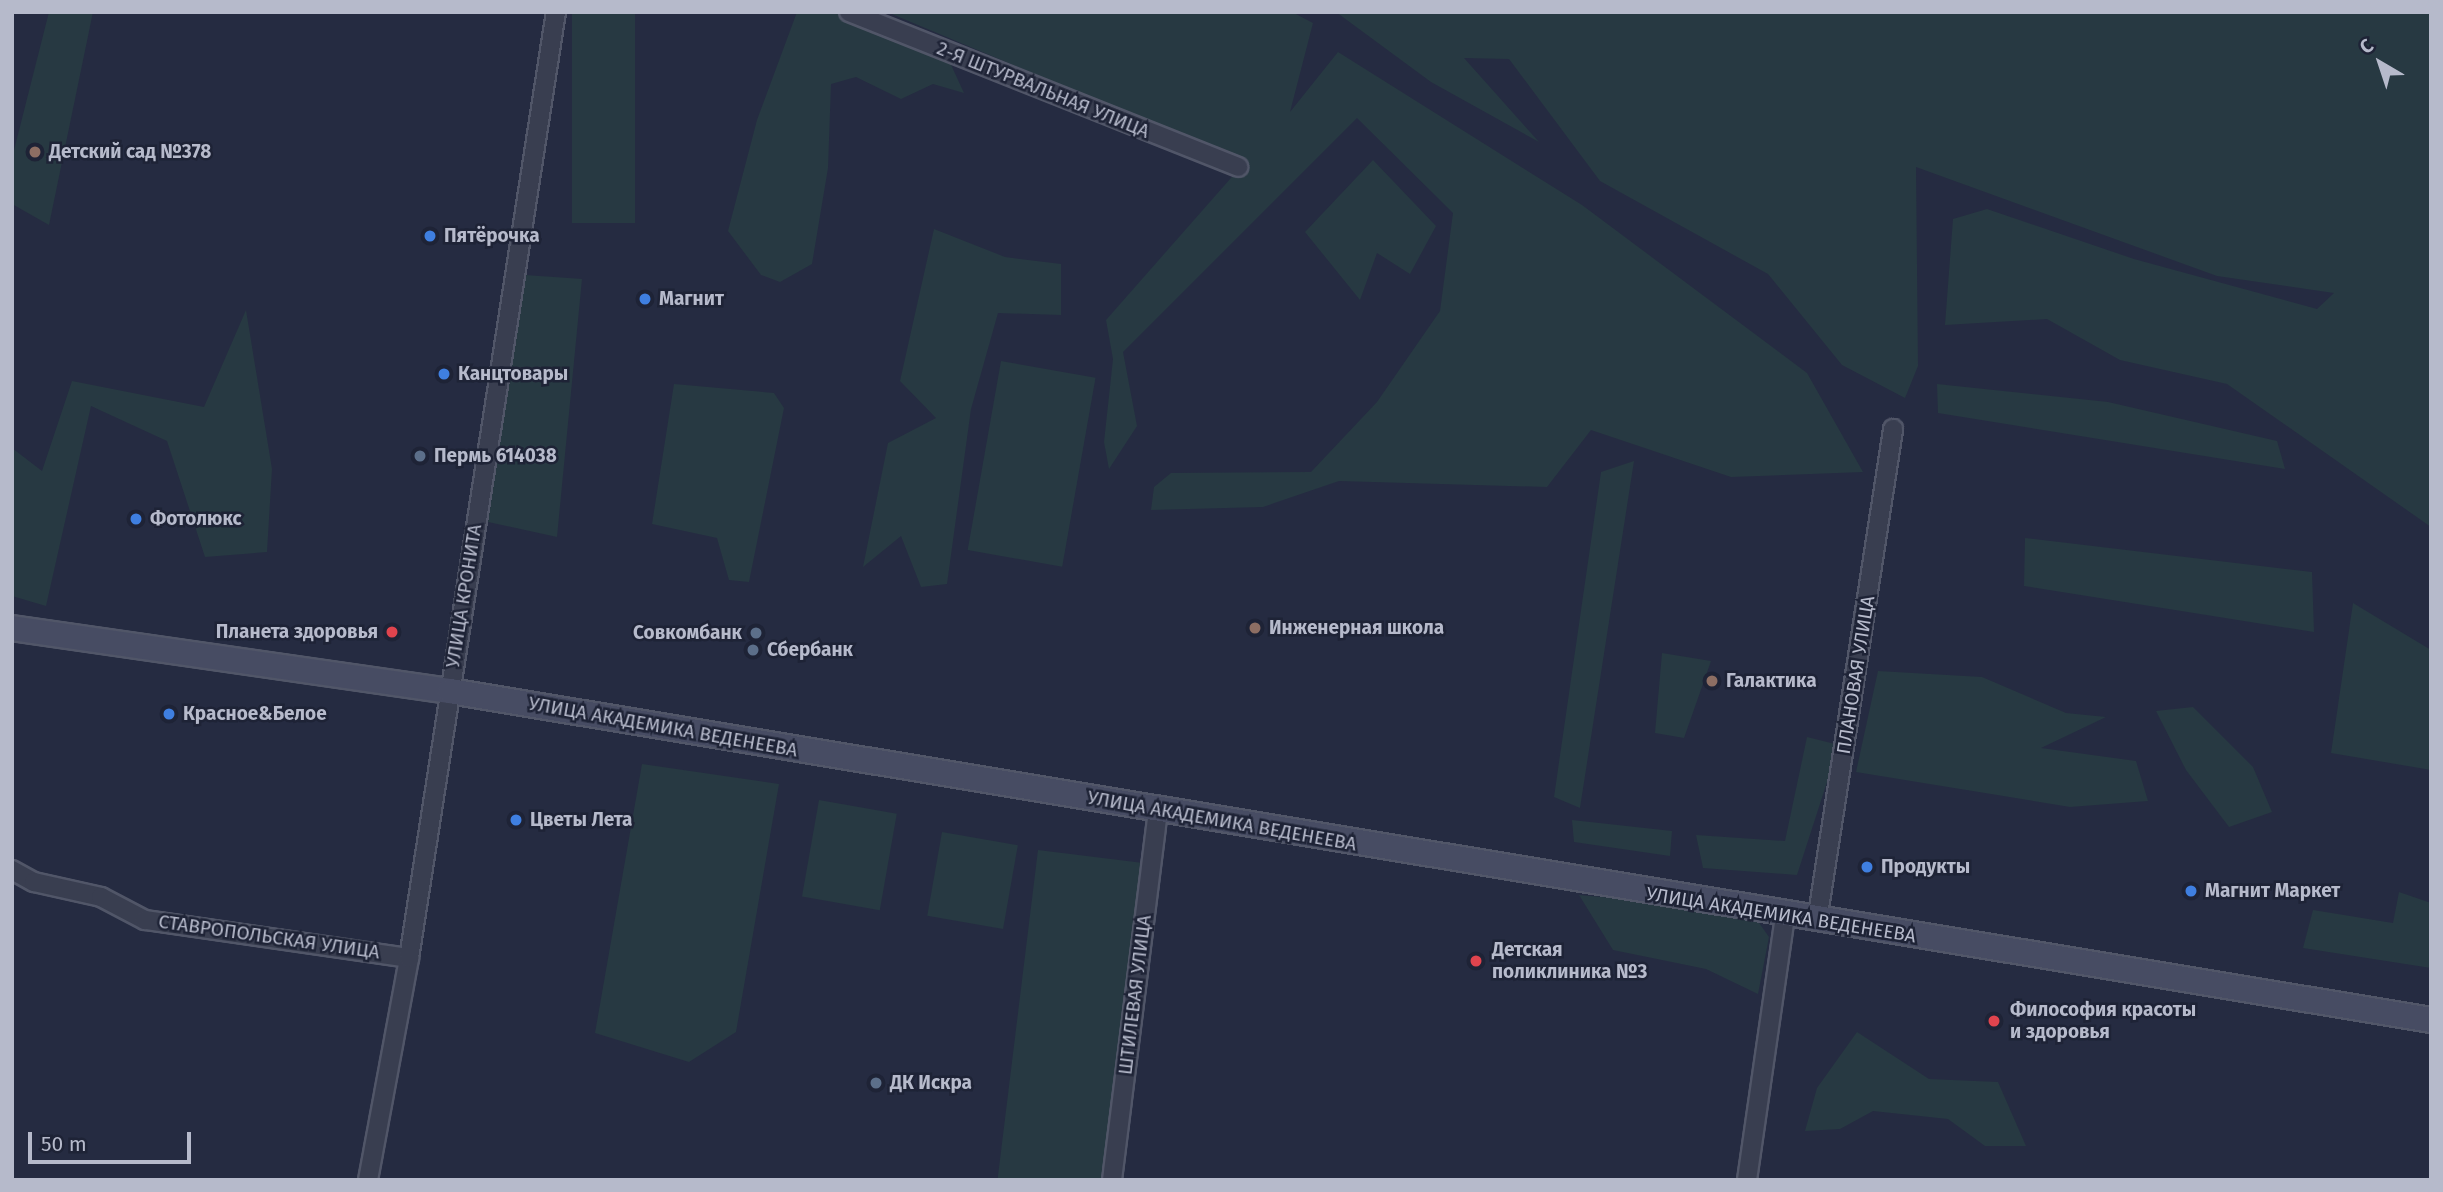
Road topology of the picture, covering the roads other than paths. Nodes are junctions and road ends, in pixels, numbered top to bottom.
1 (556, 12) edge
2 (849, 12) edge
3 (1238, 167) dead end
4 (1893, 429) dead end
5 (12, 628) edge
6 (450, 691) junction
7 (1158, 811) junction
8 (12, 870) edge
9 (1784, 917) junction
10 (1817, 921) junction
11 (409, 958) junction
12 (2431, 1020) edge
13 (1750, 1179) edge
14 (368, 1180) edge
15 (1112, 1180) edge

1 - 6 street, УЛИЦА КРОНИТА
2 - 3 street, 2-Я ШТУРВАЛЬНАЯ УЛИЦА
4 - 10 street, ПЛАНОВАЯ УЛИЦА
5 - 6 street, УЛИЦА АКАДЕМИКА ВЕДЕНЕЕВА
6 - 7 street, УЛИЦА АКАДЕМИКА ВЕДЕНЕЕВА
6 - 11 street, УЛИЦА КРОНИТА
7 - 9 street, УЛИЦА АКАДЕМИКА ВЕДЕНЕЕВА
7 - 15 street, ШТИЛЕВАЯ УЛИЦА
8 - 11 street, СТАВРОПОЛЬСКАЯ УЛИЦА
9 - 10 street, УЛИЦА АКАДЕМИКА ВЕДЕНЕЕВА
9 - 13 street
10 - 12 street, УЛИЦА АКАДЕМИКА ВЕДЕНЕЕВА
11 - 14 street, УЛИЦА КРОНИТА

